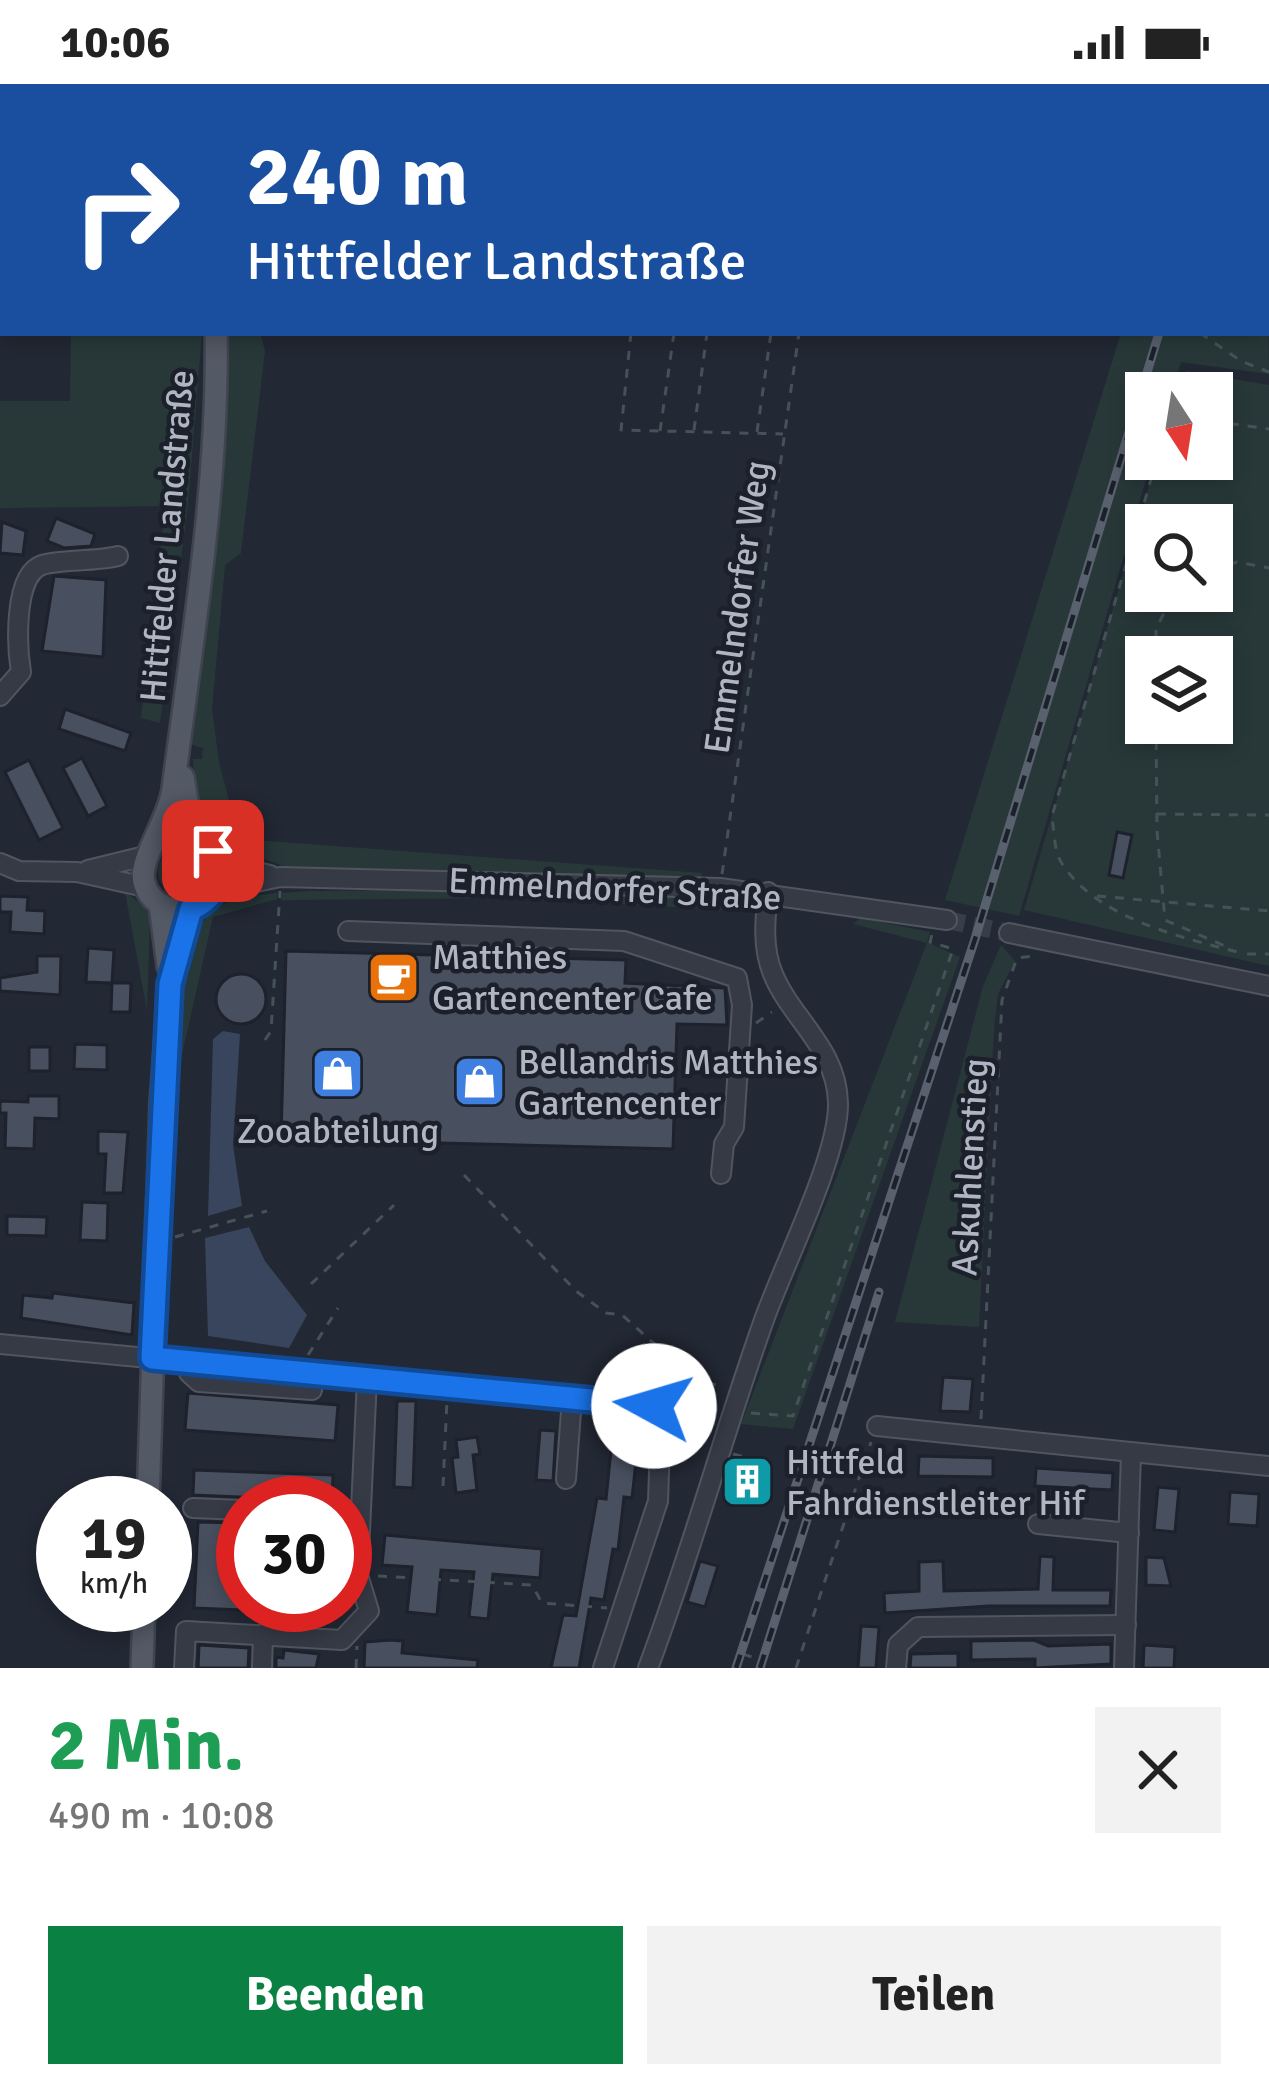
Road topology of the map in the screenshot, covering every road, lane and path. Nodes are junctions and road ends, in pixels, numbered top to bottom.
1 (216, 336) edge
2 (632, 336) edge
3 (674, 336) edge
4 (707, 336) edge
5 (771, 336) edge
6 (799, 336) edge
7 (1204, 336) edge
8 (1269, 372) edge
9 (1233, 421) edge
10 (1269, 429) edge
11 (660, 431) junction
12 (694, 432) junction
13 (757, 434) junction
14 (785, 434) junction
15 (1151, 480) edge
16 (118, 556) dead end
17 (1233, 564) edge
18 (1269, 568) edge
19 (0, 696) edge
20 (1156, 744) edge
21 (179, 746) junction
22 (1157, 814) junction
23 (1269, 815) edge
24 (193, 836) junction
25 (152, 848) junction
26 (0, 863) edge
27 (218, 863) junction
28 (77, 872) junction
29 (280, 878) junction
30 (145, 887) junction
31 (720, 888) junction
32 (214, 891) junction
33 (768, 892) junction
34 (1092, 895) junction
35 (1163, 902) junction
36 (160, 905) junction
37 (191, 909) junction
38 (1269, 911) edge
39 (940, 924) joint
40 (348, 931) dead end
41 (1010, 933) tunnel mouth
42 (1072, 946) junction
43 (1246, 954) junction
44 (1269, 954) edge
45 (170, 984) junction
46 (1269, 986) edge
47 (789, 1000) junction
48 (736, 1037) junction
49 (265, 1040) dead end
50 (722, 1174) dead end
51 (464, 1175) dead end
52 (394, 1204) dead end
53 (267, 1210) dead end
54 (156, 1243) junction
55 (311, 1284) dead end
56 (338, 1308) dead end
57 (0, 1344) edge
58 (152, 1358) junction
59 (306, 1372) junction
60 (367, 1378) junction
61 (448, 1386) junction
62 (729, 1390) dead end
63 (572, 1398) junction
64 (654, 1406) junction
65 (733, 1411) junction
66 (877, 1426) joint
67 (980, 1438) junction
68 (720, 1451) junction
69 (1131, 1453) junction
70 (761, 1461) dead end
71 (1269, 1466) edge
72 (149, 1476) edge
73 (357, 1476) edge
74 (566, 1479) dead end
75 (443, 1486) dead end
76 (193, 1508) dead end
77 (216, 1509) edge
78 (1038, 1524) dead end
79 (1130, 1533) junction
80 (372, 1576) edge
81 (623, 1610) junction
82 (1126, 1625) junction
83 (143, 1632) edge
84 (349, 1632) edge
85 (263, 1634) junction
86 (743, 1654) dead end
87 (750, 1657) junction
88 (758, 1659) dead end
89 (142, 1668) edge
90 (184, 1668) edge
91 (262, 1668) edge
92 (603, 1668) edge
93 (648, 1668) edge
94 (746, 1668) edge
95 (796, 1668) edge
96 (896, 1668) edge
97 (1124, 1668) edge

1 - 21 main road, Hittfelder Landstraße
2 - 11 path
3 - 11 path
4 - 12 path
5 - 13 path
6 - 14 path, Emmelndorfer Weg
7 - 8 path
9 - 10 path
11 - 12 path
12 - 13 path
13 - 14 path
14 - 31 path, Emmelndorfer Weg
15 - 34 path
16 - 19 street
17 - 18 path
20 - 22 path
21 - 24 main road, Hittfelder Landstraße
21 - 25 main road, Hittfelder Landstraße
22 - 23 path
22 - 35 path
24 - 25 main road
24 - 27 main road
25 - 28 street
25 - 30 main road, Hittfelder Landstraße
26 - 28 street
27 - 29 street, Emmelndorfer Straße
27 - 32 main road
28 - 30 street
29 - 31 street, Emmelndorfer Straße
29 - 32 street, Emmelndorfer Straße
29 - 49 path
30 - 36 main road
31 - 33 street, Emmelndorfer Straße
32 - 37 main road
33 - 39 street, Emmelndorfer Straße
33 - 47 street
34 - 35 path
34 - 43 path
35 - 38 path
35 - 43 path
36 - 37 main road
36 - 45 main road
37 - 45 main road
39 - 65 path
40 - 48 street
41 - 42 street
42 - 46 street
42 - 67 path, Askuhlenstieg
43 - 44 path
45 - 54 main road
47 - 48 path
47 - 65 street
48 - 50 street
51 - 62 path
52 - 55 path
53 - 54 path
54 - 58 main road
56 - 59 path
57 - 58 street
58 - 59 street
58 - 72 main road
59 - 60 street
60 - 61 street
60 - 73 street
61 - 63 street
61 - 75 path
63 - 64 street
63 - 74 street
64 - 65 path
64 - 81 street
65 - 68 street
66 - 67 street
66 - 95 path
67 - 69 street
68 - 70 path
68 - 93 street
69 - 71 street
69 - 79 street
76 - 77 street
78 - 79 street
79 - 82 street
80 - 81 path
81 - 92 street
82 - 96 street
82 - 97 street
83 - 89 main road
84 - 85 street
85 - 90 street
85 - 91 street
86 - 87 path
87 - 88 path
87 - 94 path

